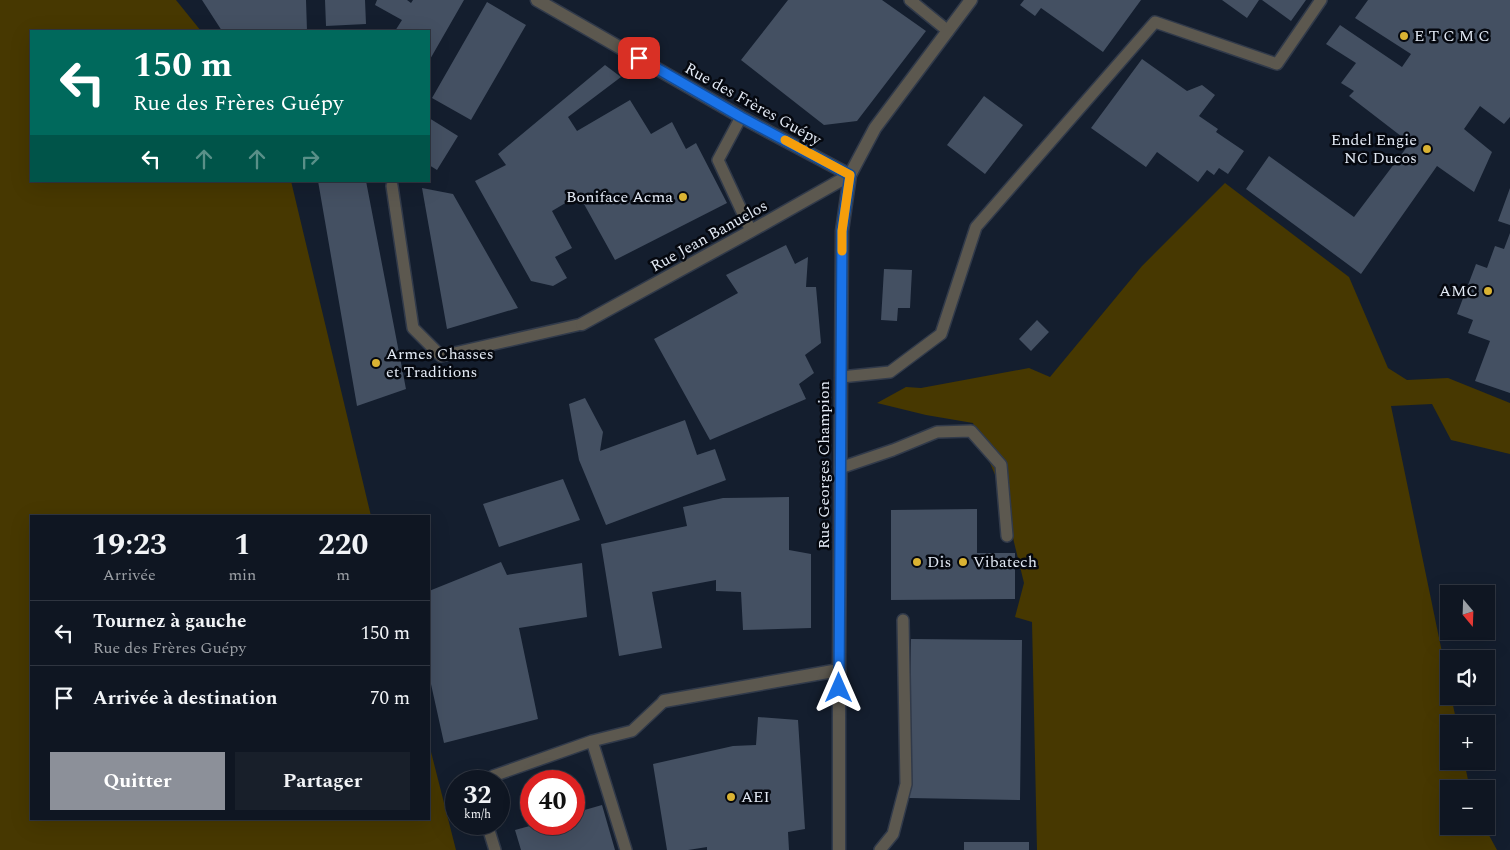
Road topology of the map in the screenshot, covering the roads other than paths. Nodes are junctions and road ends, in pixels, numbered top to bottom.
1 (537, 0) edge
2 (910, 0) edge
3 (971, 0) edge
4 (1321, 0) edge
5 (948, 31) junction
6 (741, 117) junction
7 (850, 175) junction
8 (392, 186) dead end
9 (751, 231) junction
10 (582, 324) joint
11 (841, 377) junction
12 (840, 468) junction
13 (1007, 536) dead end
14 (903, 620) dead end
15 (839, 670) junction
16 (664, 701) joint
17 (592, 741) junction
18 (510, 770) edge
19 (491, 835) edge
20 (495, 850) edge
21 (626, 850) edge
22 (839, 850) edge
23 (880, 850) edge

1 - 6 street, Rue des Frères Guépy
2 - 5 lane
3 - 5 street, Rue Georges Champion
4 - 11 lane
5 - 7 street, Rue Georges Champion
6 - 7 street, Rue des Frères Guépy
6 - 9 lane
7 - 9 street, Rue Jean Banuelos
7 - 11 street, Rue Georges Champion
8 - 10 lane
9 - 10 street, Rue Jean Banuelos
11 - 12 street, Rue Georges Champion
12 - 13 lane
12 - 15 street, Rue Georges Champion
14 - 23 lane
15 - 16 street
15 - 22 street, Rue Georges Champion
16 - 17 lane
17 - 18 lane
17 - 21 lane
19 - 20 lane

